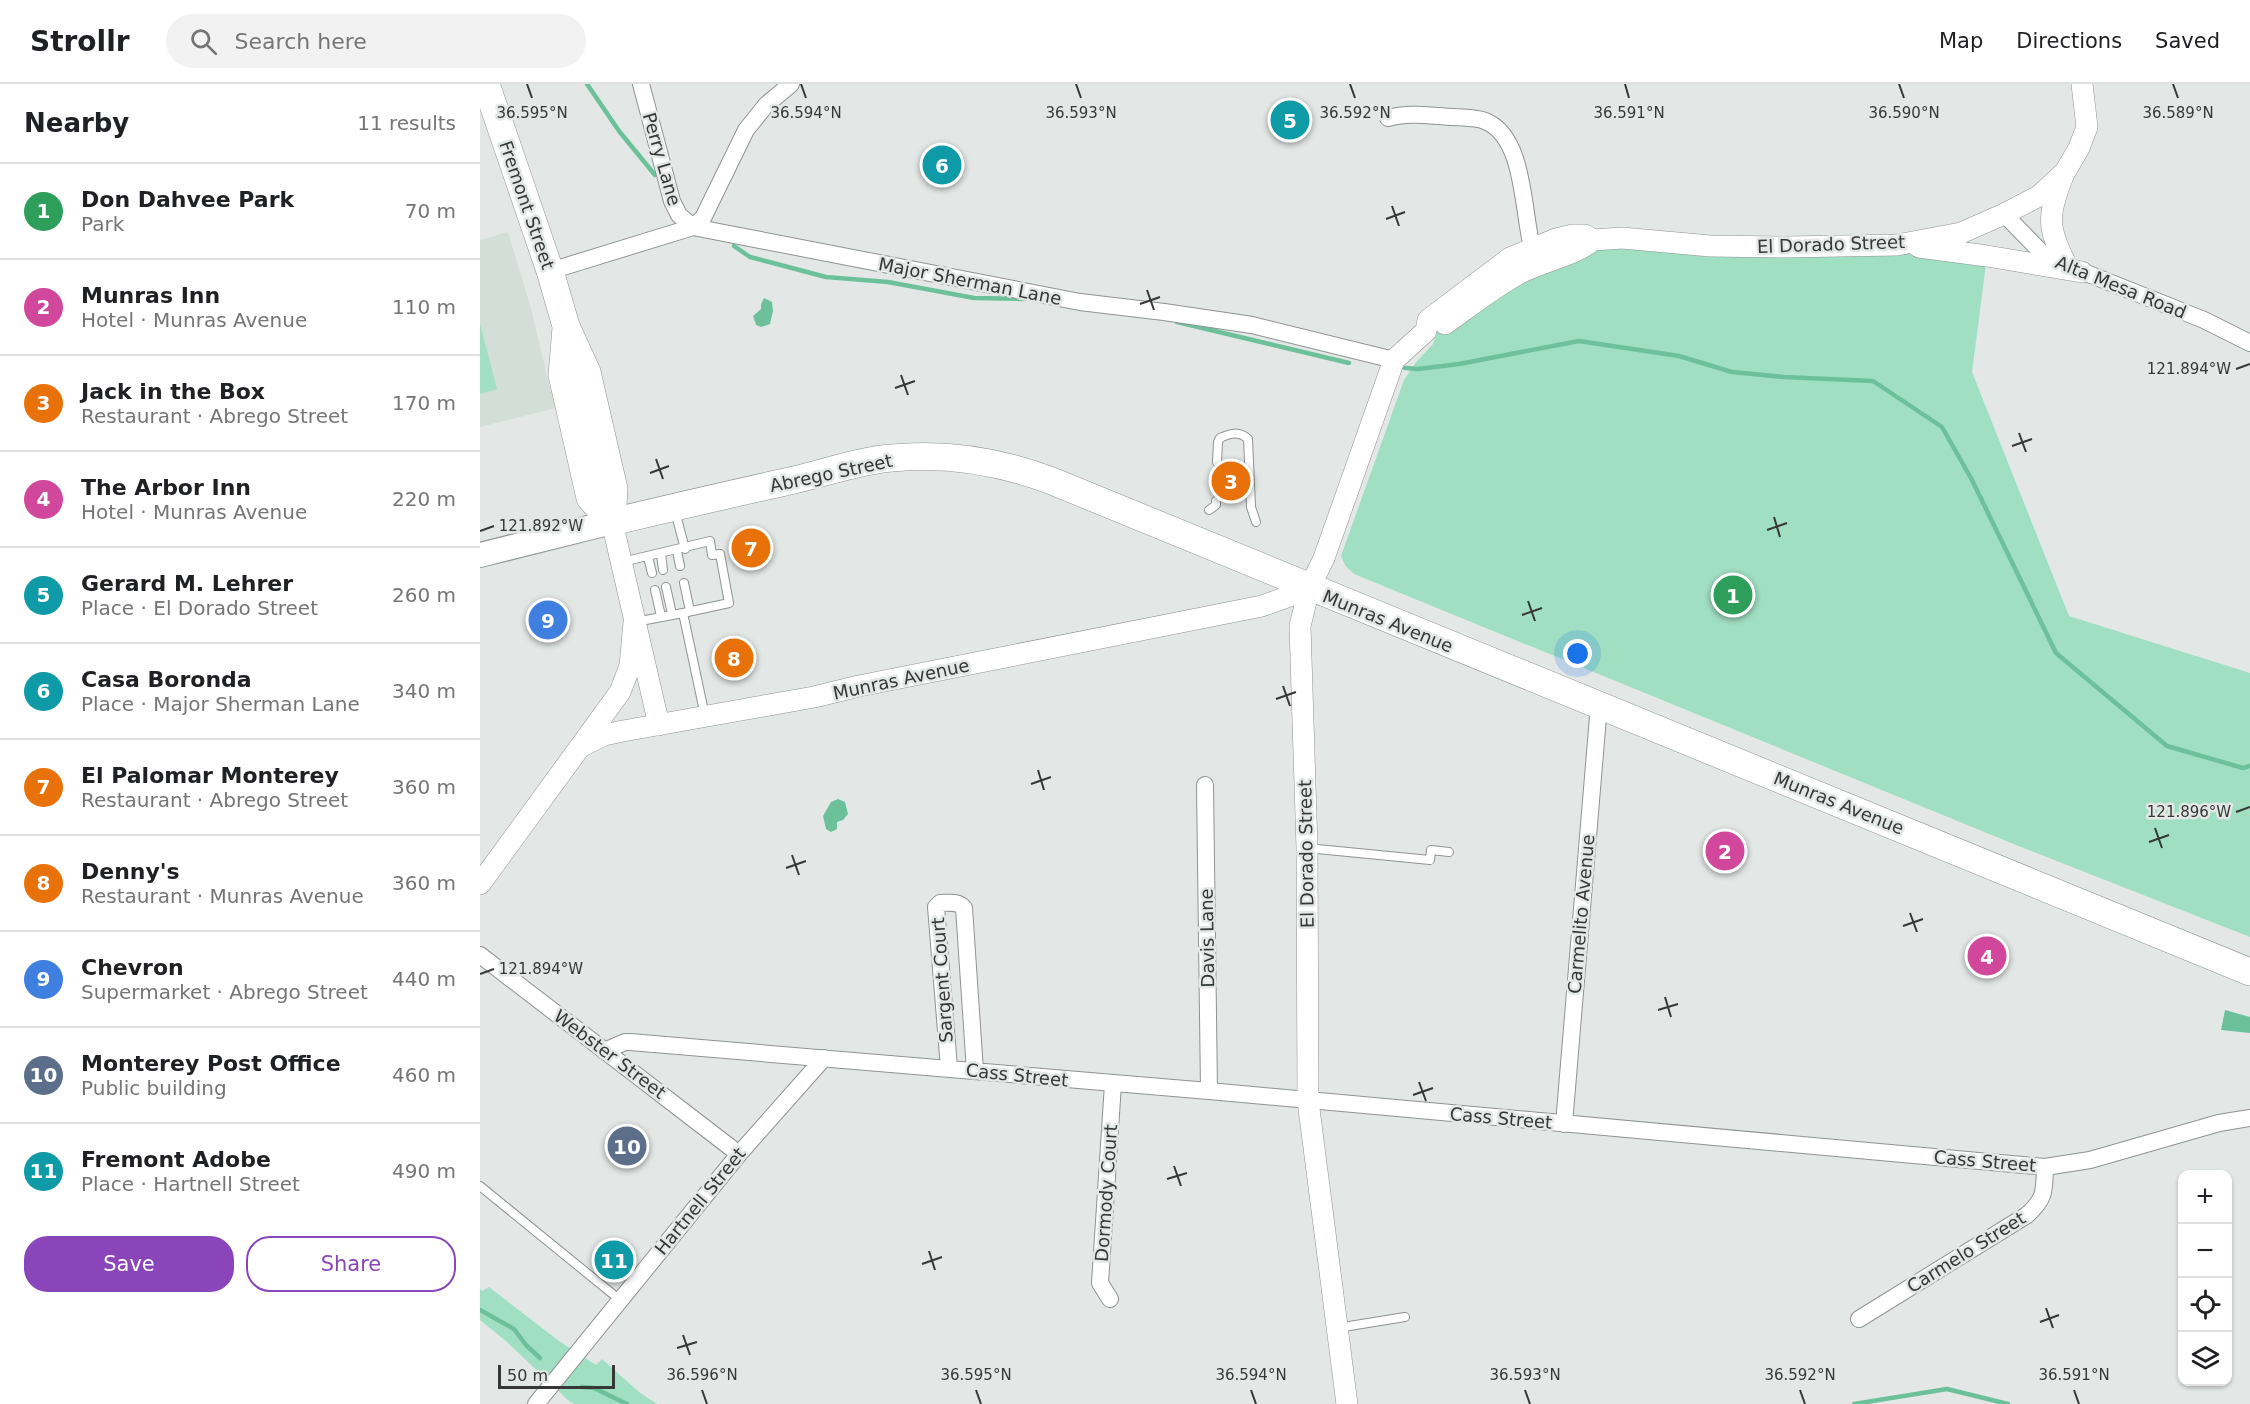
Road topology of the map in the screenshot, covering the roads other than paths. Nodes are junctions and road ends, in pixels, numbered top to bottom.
1 (486, 84) edge
2 (641, 84) edge
3 (791, 84) edge
4 (2082, 84) edge
5 (1388, 118) dead end
6 (2065, 172) junction
7 (2004, 214) junction
8 (693, 227) junction
9 (1593, 240) junction
10 (1897, 245) junction
11 (1532, 247) junction
12 (2075, 269) junction
13 (550, 271) junction
14 (1497, 288) junction
15 (1426, 331) junction
16 (2250, 343) edge
17 (1394, 360) junction
18 (1217, 462) dead end
19 (1216, 501) dead end
20 (674, 507) junction
21 (1209, 510) dead end
22 (612, 522) junction
23 (1256, 522) dead end
24 (681, 550) junction
25 (660, 554) junction
26 (480, 555) edge
27 (648, 557) junction
28 (621, 563) junction
29 (680, 566) dead end
30 (663, 570) dead end
31 (652, 573) dead end
32 (684, 583) dead end
33 (666, 587) dead end
34 (1310, 589) junction
35 (656, 590) dead end
36 (687, 612) junction
37 (672, 614) junction
38 (661, 616) junction
39 (634, 622) junction
40 (1599, 705) junction
41 (705, 717) junction
42 (659, 725) junction
43 (582, 746) junction
44 (1205, 784) dead end
45 (1306, 848) junction
46 (1449, 852) dead end
47 (480, 884) edge
48 (480, 955) edge
49 (2250, 972) edge
50 (604, 1051) junction
51 (824, 1058) junction
52 (949, 1068) junction
53 (975, 1071) junction
54 (1113, 1084) junction
55 (1209, 1091) junction
56 (1308, 1101) junction
57 (2250, 1118) edge
58 (1564, 1124) junction
59 (739, 1154) junction
60 (2045, 1167) junction
61 (480, 1186) edge
62 (1110, 1299) dead end
63 (621, 1300) junction
64 (1405, 1317) dead end
65 (1859, 1319) dead end
66 (1337, 1328) junction
67 (536, 1404) edge
68 (1347, 1404) edge

1 - 13 main road, Fremont Street
2 - 8 street, Perry Lane
3 - 8 street
4 - 6 street, El Dorado Street
5 - 11 street
6 - 7 street, El Dorado Street
6 - 12 street
7 - 10 street, El Dorado Street
7 - 12 street, Alta Mesa Road
8 - 13 street, Major Sherman Lane
8 - 17 street, Major Sherman Lane
9 - 10 street, El Dorado Street
9 - 11 street, El Dorado Street
9 - 14 street, El Dorado Street
10 - 12 street
11 - 14 street
11 - 15 street, El Dorado Street
12 - 16 street, Alta Mesa Road
13 - 22 main road, Fremont Street
14 - 15 street, El Dorado Street
15 - 17 street, El Dorado Street
17 - 34 street, El Dorado Street
18 - 23 lane
19 - 21 lane
20 - 22 main road, Abrego Street
20 - 24 lane
20 - 34 main road, Abrego Street
22 - 26 main road, Abrego Street
22 - 28 street, Fremont Street
24 - 25 lane
24 - 29 lane
24 - 36 lane
25 - 27 lane
25 - 30 lane
27 - 28 lane
27 - 31 lane
28 - 39 street, Fremont Street
32 - 36 lane
33 - 37 lane
34 - 40 main road, Munras Avenue
34 - 41 street, Munras Avenue
34 - 45 street, El Dorado Street
35 - 38 lane
36 - 37 lane
36 - 41 lane
37 - 38 lane
38 - 39 lane
39 - 42 street, Fremont Street
39 - 43 street, Fremont Street
40 - 49 main road, Munras Avenue
40 - 58 street, Carmelito Avenue
41 - 42 street, Munras Avenue
42 - 43 street, Munras Avenue
43 - 47 street, Munras Avenue
44 - 55 street, Davis Lane
45 - 46 lane
45 - 56 street, El Dorado Street
48 - 50 street, Webster Street
50 - 51 street, Cass Street
50 - 59 street, Webster Street
51 - 52 street, Cass Street
51 - 59 street, Hartnell Street
52 - 53 street, Cass Street
52 - 53 street, Sargent Court
53 - 54 street, Cass Street
54 - 55 street, Cass Street
54 - 62 street, Dormody Court
55 - 56 street, Cass Street
56 - 58 street, Cass Street
56 - 66 street, El Dorado Street
57 - 60 street, Cass Street
58 - 60 street, Cass Street
59 - 63 street, Hartnell Street
60 - 65 street, Carmelo Street
61 - 63 lane
63 - 67 street, Hartnell Street
64 - 66 lane
66 - 68 street, El Dorado Street

